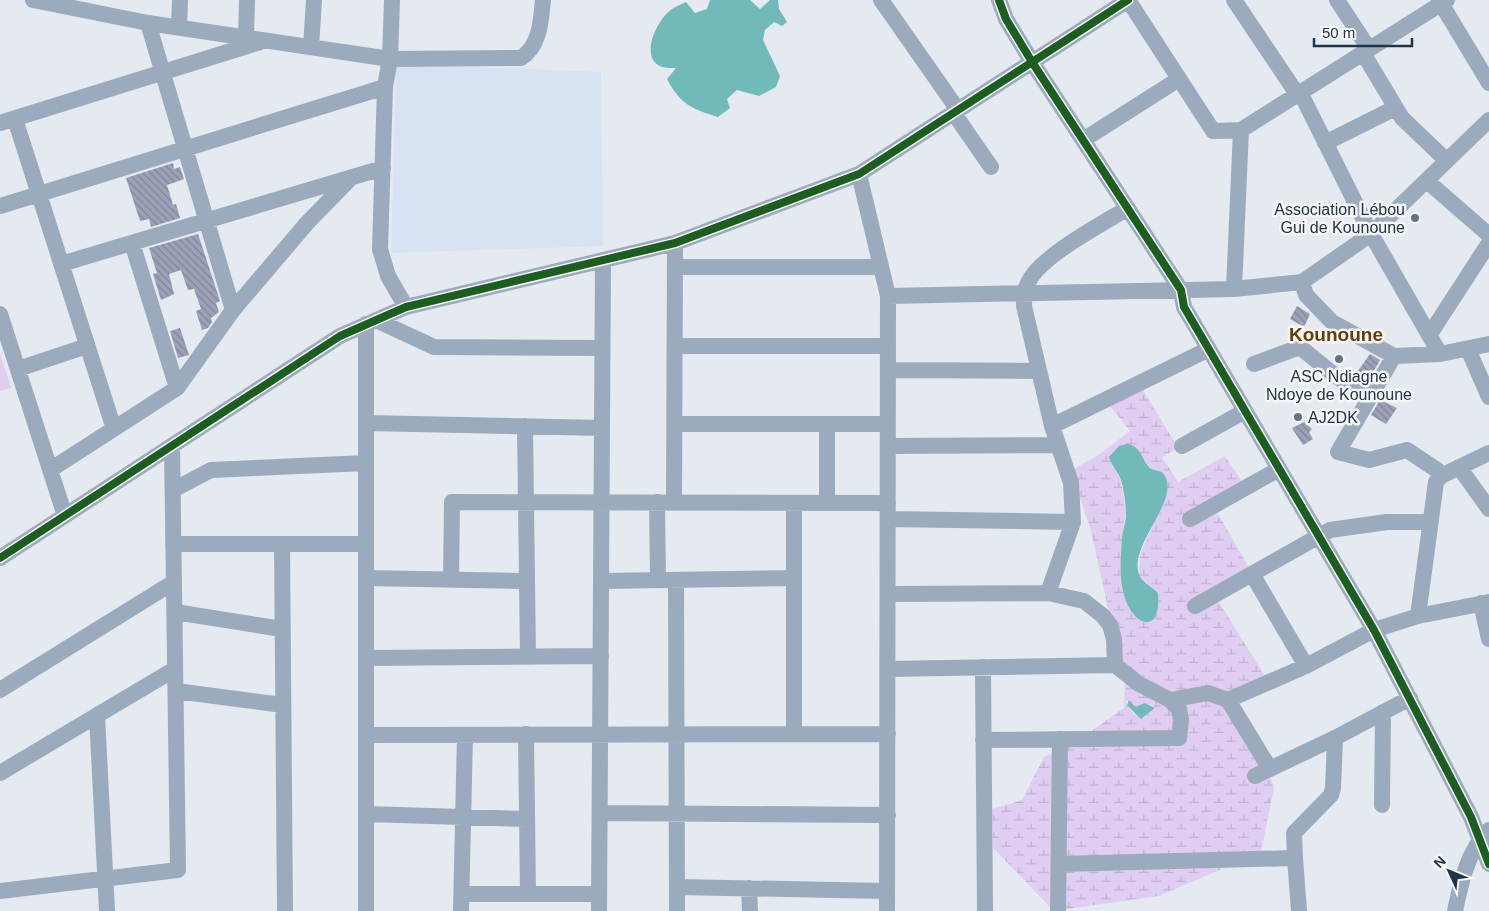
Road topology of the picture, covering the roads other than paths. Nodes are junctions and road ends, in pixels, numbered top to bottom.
1 (36, 0) edge
2 (180, 0) edge
3 (247, 0) edge
4 (314, 0) edge
5 (392, 0) edge
6 (543, 0) edge
7 (881, 0) edge
8 (999, 0) edge
9 (1128, 0) edge
10 (1234, 0) edge
11 (1337, 0) edge
12 (1442, 1) edge
13 (108, 7) edge
14 (148, 23) junction
15 (180, 27) junction
16 (246, 38) junction
17 (265, 40) junction
18 (312, 47) junction
19 (1366, 51) junction
20 (390, 59) junction
21 (1032, 62) junction
22 (163, 72) junction
23 (1179, 79) junction
24 (1489, 82) edge
25 (385, 87) junction
26 (1299, 93) junction
27 (1395, 108) junction
28 (956, 111) junction
29 (1489, 120) edge
30 (8, 121) edge
31 (1241, 130) junction
32 (1084, 140) junction
33 (1325, 143) junction
34 (186, 149) junction
35 (1446, 160) junction
36 (990, 167) dead end
37 (383, 168) junction
38 (859, 174) junction
39 (352, 177) junction
40 (1427, 181) junction
41 (39, 194) junction
42 (0, 206) edge
43 (1128, 208) junction
44 (207, 220) junction
45 (1371, 234) junction
46 (1489, 235) edge
47 (675, 242) junction
48 (132, 243) junction
49 (1489, 243) edge
50 (602, 260) junction
51 (61, 264) junction
52 (675, 267) junction
53 (881, 267) junction
54 (1302, 282) junction
55 (1234, 289) junction
56 (1181, 290) junction
57 (1024, 292) junction
58 (888, 296) junction
59 (406, 307) junction
60 (233, 310) junction
61 (0, 314) edge
62 (371, 322) junction
63 (1430, 334) junction
64 (1489, 344) edge
65 (87, 346) junction
66 (675, 346) junction
67 (888, 346) junction
68 (602, 348) junction
69 (1209, 349) junction
70 (1468, 349) junction
71 (1440, 354) junction
72 (1394, 356) junction
73 (1254, 364) dead end
74 (18, 369) junction
75 (888, 370) junction
76 (1038, 371) junction
77 (177, 388) junction
78 (1489, 397) edge
79 (1369, 399) junction
80 (1245, 411) junction
81 (366, 423) junction
82 (674, 424) junction
83 (827, 424) junction
84 (887, 424) junction
85 (525, 426) junction
86 (1052, 426) junction
87 (602, 428) junction
88 (114, 429) junction
89 (1058, 445) junction
90 (172, 446) junction
91 (888, 446) junction
92 (1182, 446) dead end
93 (1489, 453) edge
94 (366, 463) junction
95 (1459, 468) junction
96 (1279, 469) junction
97 (50, 470) junction
98 (1441, 476) junction
99 (173, 490) junction
100 (526, 502) junction
101 (601, 502) junction
102 (656, 502) junction
103 (674, 502) junction
104 (794, 503) junction
105 (827, 503) junction
106 (1489, 509) edge
107 (888, 511) junction
108 (65, 516) junction
109 (1190, 519) dead end
110 (1073, 522) junction
111 (1429, 522) junction
112 (1319, 537) junction
113 (173, 544) junction
114 (282, 544) junction
115 (366, 544) junction
116 (0, 558) edge
117 (1252, 574) junction
118 (366, 578) junction
119 (794, 578) junction
120 (451, 580) junction
121 (658, 580) junction
122 (676, 580) junction
123 (527, 581) junction
124 (601, 581) junction
125 (174, 582) junction
126 (1048, 593) junction
127 (888, 594) junction
128 (1485, 602) edge
129 (1195, 606) dead end
130 (174, 612) junction
131 (1418, 616) junction
132 (282, 630) junction
133 (1374, 630) junction
134 (1489, 639) edge
135 (600, 656) junction
136 (528, 657) junction
137 (366, 658) junction
138 (1114, 666) junction
139 (1306, 666) junction
140 (983, 667) junction
141 (175, 669) junction
142 (888, 669) junction
143 (0, 690) edge
144 (176, 691) junction
145 (1410, 698) junction
146 (1170, 700) junction
147 (1228, 700) junction
148 (283, 705) junction
149 (1384, 712) junction
150 (96, 716) junction
151 (526, 734) junction
152 (600, 734) junction
153 (676, 734) junction
154 (794, 734) junction
155 (888, 734) junction
156 (366, 735) junction
157 (466, 735) junction
158 (1335, 738) junction
159 (1060, 739) junction
160 (983, 740) junction
161 (0, 773) edge
162 (1382, 805) dead end
163 (600, 813) junction
164 (677, 813) junction
165 (366, 814) junction
166 (888, 815) junction
167 (464, 817) junction
168 (527, 819) junction
169 (1484, 835) edge
170 (1295, 858) junction
171 (1059, 864) junction
172 (1489, 864) edge
173 (105, 879) junction
174 (677, 887) junction
175 (749, 888) junction
176 (0, 891) edge
177 (888, 891) junction
178 (462, 894) junction
179 (528, 894) junction
180 (599, 894) junction
181 (107, 911) edge
182 (285, 911) edge
183 (366, 911) edge
184 (462, 911) edge
185 (599, 911) edge
186 (677, 911) edge
187 (750, 911) edge
188 (887, 911) edge
189 (984, 911) edge
190 (1058, 911) edge
191 (1299, 911) edge
192 (1456, 911) edge

1 - 13 street
2 - 15 street
3 - 16 street
4 - 18 street
5 - 20 street
6 - 20 street
7 - 28 street
8 - 21 street
9 - 21 street
9 - 23 street
10 - 26 street
11 - 19 street
12 - 19 street
12 - 24 street
13 - 14 street
14 - 15 street
14 - 22 street
15 - 16 street
16 - 17 street
17 - 18 street
17 - 22 street
18 - 20 street
19 - 26 street
19 - 27 street
20 - 25 street
21 - 28 street
21 - 32 street
22 - 30 street
22 - 34 street
23 - 31 street
23 - 32 street
25 - 34 street
25 - 37 street
26 - 31 street
26 - 33 street
27 - 33 street
27 - 35 street
28 - 36 street
28 - 38 street
29 - 35 street
30 - 41 street
31 - 55 street
32 - 43 street
33 - 45 street
34 - 41 street
34 - 44 street
35 - 40 street
37 - 39 street
37 - 59 street
38 - 47 street
38 - 53 street
39 - 44 street
39 - 60 street
40 - 45 street
40 - 46 street
41 - 42 street
41 - 51 street
43 - 56 street
43 - 57 street
44 - 48 street
44 - 60 street
45 - 54 street
45 - 63 street
47 - 50 street
47 - 52 street
48 - 51 street
48 - 77 street
49 - 63 street
50 - 59 street
50 - 68 street
51 - 65 street
52 - 53 street
52 - 66 street
53 - 58 street
54 - 55 street
54 - 72 street
55 - 56 street
56 - 57 street
56 - 69 street
57 - 58 street
57 - 76 street
58 - 67 street
59 - 62 street
60 - 77 street
61 - 74 street
62 - 68 street
62 - 81 street
62 - 90 street
63 - 71 street
64 - 70 street
65 - 74 street
65 - 88 street
66 - 67 street
66 - 82 street
67 - 75 street
68 - 87 street
69 - 80 street
69 - 86 street
70 - 71 street
70 - 78 street
71 - 72 street
72 - 79 street
73 - 79 street
74 - 97 street
75 - 76 street
75 - 84 street
76 - 86 street
77 - 88 street
79 - 98 street
80 - 92 street
80 - 96 street
81 - 85 street
81 - 94 street
82 - 83 street
82 - 103 street
83 - 84 street
83 - 105 street
84 - 91 street
85 - 87 street
85 - 100 street
86 - 89 street
87 - 101 street
88 - 97 street
89 - 91 street
89 - 110 street
90 - 99 street
90 - 108 street
91 - 107 street
93 - 95 street
94 - 99 street
94 - 115 street
95 - 98 street
95 - 106 street
96 - 109 street
96 - 112 street
97 - 108 street
98 - 111 street
99 - 113 street
100 - 101 street
100 - 120 street
100 - 123 street
101 - 102 street
101 - 124 street
102 - 103 street
102 - 121 street
103 - 104 street
104 - 105 street
104 - 119 street
105 - 107 street
107 - 110 street
107 - 127 street
108 - 116 street
110 - 126 street
111 - 112 street
111 - 131 street
112 - 117 street
112 - 133 street
113 - 114 street
113 - 125 street
114 - 115 street
114 - 132 street
115 - 118 street
117 - 129 street
117 - 139 street
118 - 120 street
118 - 137 street
119 - 122 street
119 - 154 street
120 - 123 street
121 - 122 street
121 - 124 street
122 - 153 street
123 - 136 street
124 - 135 street
125 - 130 street
125 - 143 street
126 - 127 street
126 - 138 street
127 - 142 street
128 - 131 street
128 - 134 street
130 - 132 street
130 - 141 street
131 - 133 street
132 - 148 street
133 - 139 street
133 - 145 street
135 - 136 street
135 - 152 street
136 - 137 street
137 - 156 street
138 - 140 street
138 - 146 street
139 - 147 street
140 - 142 street
140 - 160 street
141 - 144 street
141 - 150 street
142 - 155 street
144 - 148 street
144 - 173 street
145 - 149 street
145 - 169 street
146 - 147 street
146 - 159 street
147 - 158 street
148 - 182 street
149 - 158 street
149 - 162 street
150 - 161 street
150 - 173 street
151 - 152 street
151 - 157 street
151 - 168 street
152 - 153 street
152 - 163 street
153 - 154 street
153 - 164 street
154 - 155 street
155 - 166 street
156 - 157 street
156 - 165 street
157 - 167 street
158 - 170 street
159 - 160 street
159 - 171 street
160 - 189 street
163 - 164 street
163 - 180 street
164 - 166 street
164 - 174 street
165 - 167 street
165 - 183 street
166 - 177 street
167 - 168 street
167 - 178 street
168 - 179 street
169 - 172 street
169 - 192 street
170 - 171 street
170 - 191 street
171 - 190 street
173 - 176 street
173 - 181 street
174 - 175 street
174 - 186 street
175 - 177 street
175 - 187 street
177 - 188 street
178 - 179 street
178 - 184 street
179 - 180 street
180 - 185 street

